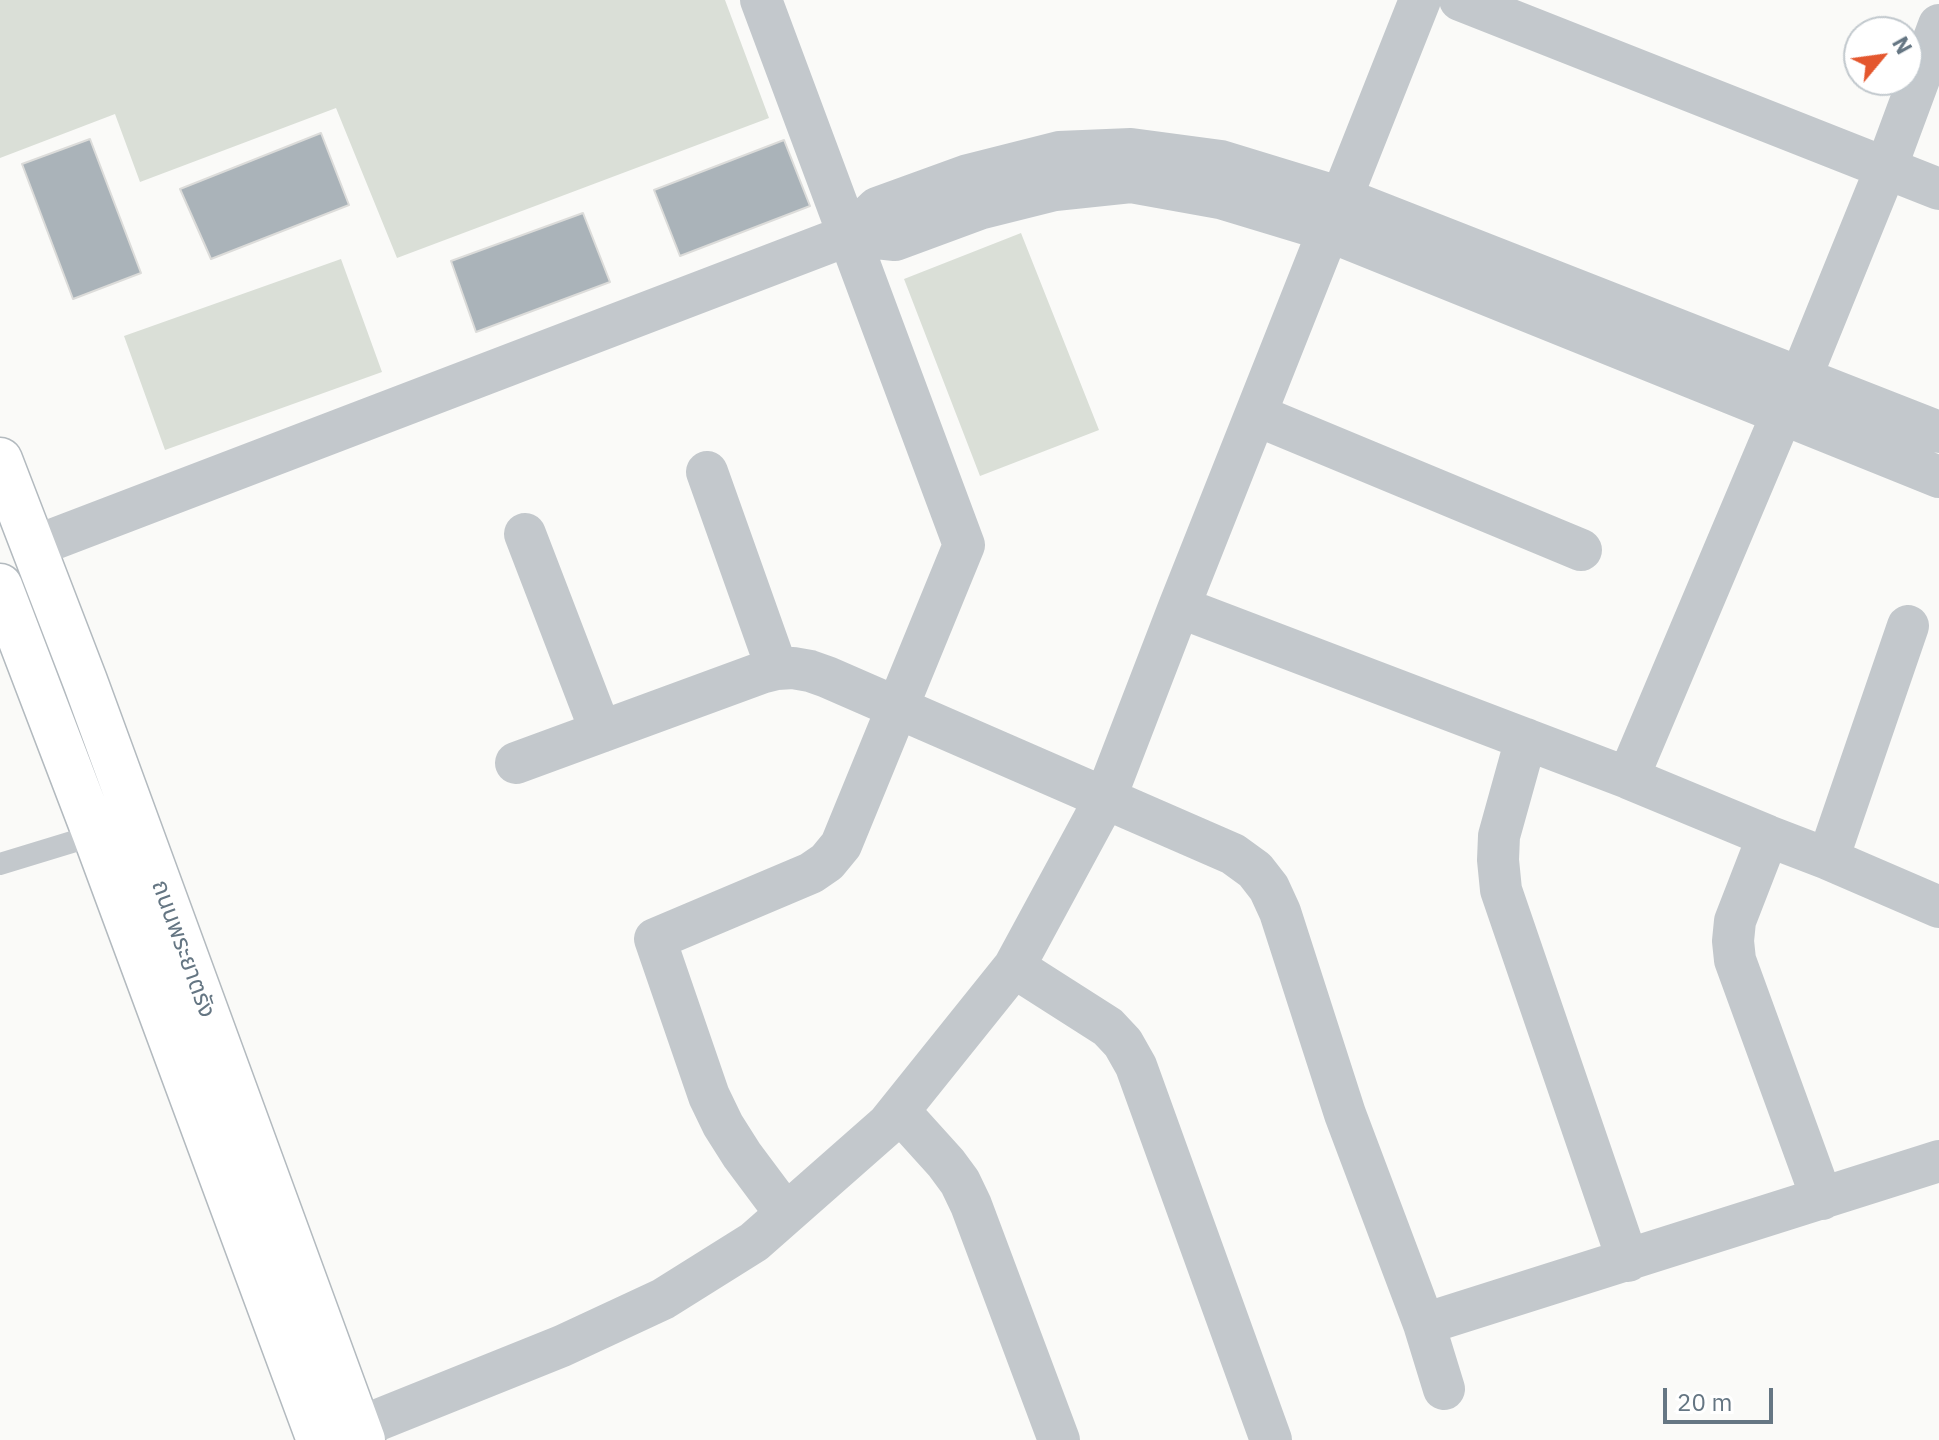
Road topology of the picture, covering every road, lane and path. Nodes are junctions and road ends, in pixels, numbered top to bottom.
1 (1420, 0) edge
2 (1460, 0) edge
3 (767, 2) edge
4 (1939, 25) edge
5 (1886, 168) junction
6 (1939, 189) edge
7 (1336, 215) junction
8 (849, 235) junction
9 (1801, 377) junction
10 (1782, 414) junction
11 (1256, 415) junction
12 (1939, 432) edge
13 (0, 460) edge
14 (707, 472) dead end
15 (1939, 477) edge
16 (525, 534) dead end
17 (33, 547) junction
18 (1581, 550) dead end
19 (0, 586) edge
20 (1179, 607) junction
21 (1908, 626) dead end
22 (777, 669) junction
23 (897, 709) junction
24 (601, 732) junction
25 (1526, 739) junction
26 (516, 763) dead end
27 (1628, 778) junction
28 (1105, 799) junction
29 (95, 835) junction
30 (1768, 836) junction
31 (1828, 859) junction
32 (0, 864) edge
33 (1939, 907) edge
34 (1014, 967) junction
35 (899, 1111) junction
36 (1939, 1161) edge
37 (1822, 1199) junction
38 (786, 1214) junction
39 (1628, 1261) junction
40 (1424, 1324) junction
41 (1444, 1389) dead end
42 (347, 1436) edge
43 (1059, 1440) edge
44 (1271, 1440) edge

1 - 7 street
2 - 5 street
3 - 8 street
4 - 5 street
5 - 6 street
5 - 9 street
7 - 8 street
7 - 9 street
7 - 10 street
7 - 11 street
8 - 17 street
8 - 23 street
9 - 12 street
10 - 15 street
10 - 27 street
11 - 18 street
11 - 20 street
13 - 17 main road, ถนนพระยาตรัง
14 - 22 street
16 - 24 street
17 - 42 main road, ถนนพระยาตรัง
19 - 29 main road, ถนนพระยาตรัง
20 - 25 street
20 - 28 street
21 - 31 street
22 - 23 street
22 - 24 street
23 - 28 street
23 - 38 street
24 - 26 street
25 - 27 street
25 - 39 street
27 - 30 street
28 - 34 street
28 - 40 street
29 - 32 lane
29 - 42 main road, ถนนพระยาตรัง
30 - 31 street
30 - 37 street
31 - 33 street
34 - 35 street
34 - 44 street
35 - 38 street
35 - 43 street
36 - 37 street
37 - 39 street
38 - 42 street
39 - 40 street
40 - 41 street

